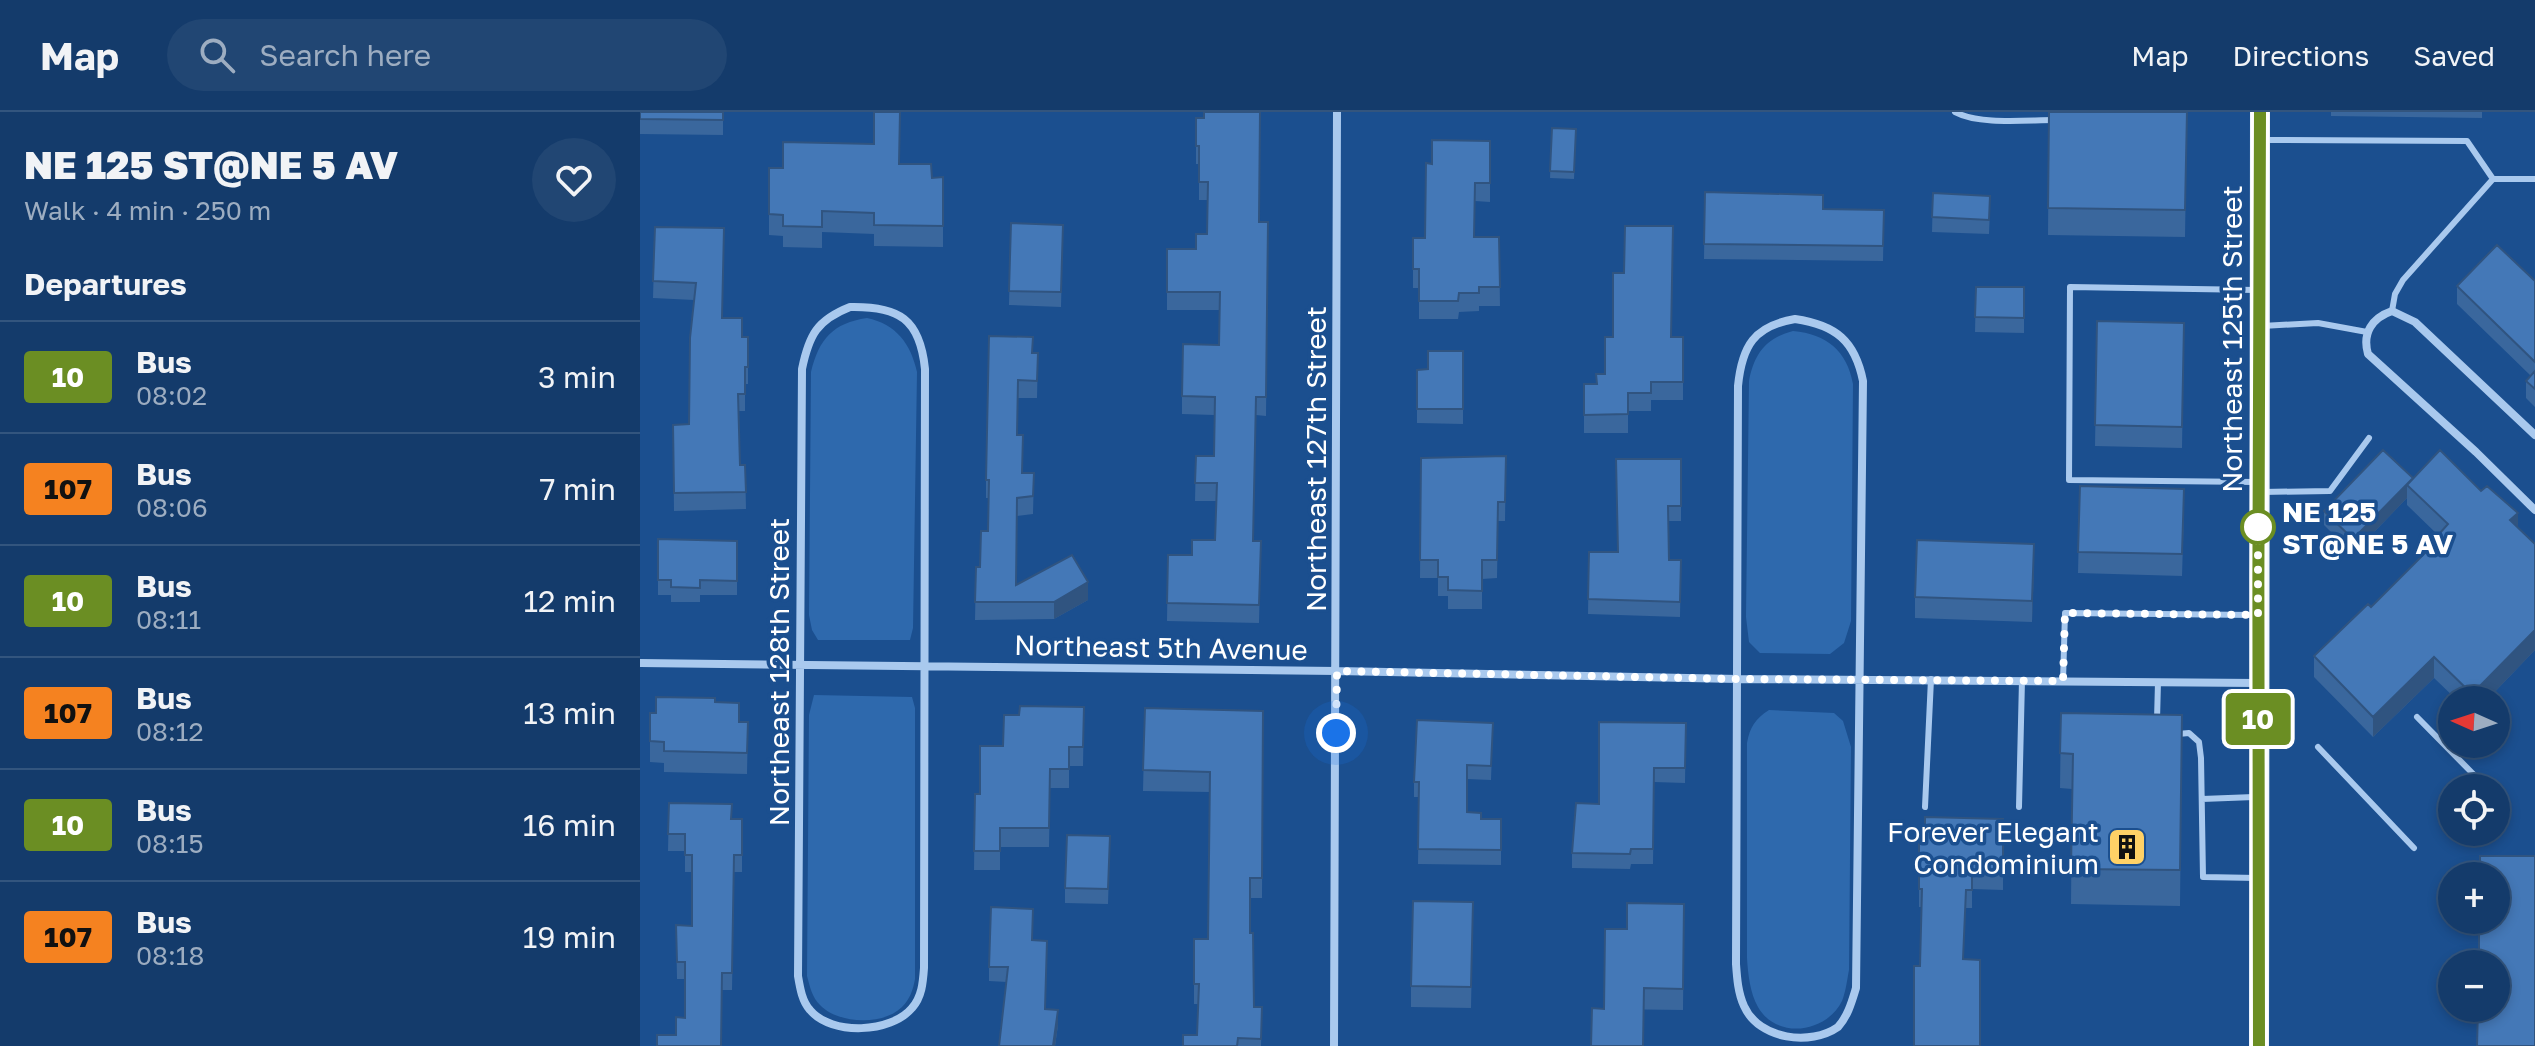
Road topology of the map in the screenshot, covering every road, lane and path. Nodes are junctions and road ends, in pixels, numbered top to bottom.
1 (1337, 112) edge
2 (1955, 112) edge
3 (2260, 112) edge
4 (2065, 120) edge
5 (2260, 140) junction
6 (2493, 179) junction
7 (2535, 179) edge
8 (2259, 290) junction
9 (2392, 311) junction
10 (2259, 326) junction
11 (2367, 332) junction
12 (2535, 435) edge
13 (2369, 438) dead end
14 (2258, 487) junction
15 (2535, 510) edge
16 (2258, 615) junction
17 (640, 663) edge
18 (800, 666) junction
19 (923, 666) junction
20 (1337, 671) junction
21 (1738, 679) junction
22 (1931, 679) junction
23 (1860, 680) junction
24 (2022, 680) junction
25 (2063, 681) junction
26 (2158, 682) junction
27 (2257, 683) junction
28 (2417, 717) dead end
29 (2157, 734) edge
30 (2168, 734) edge
31 (2318, 747) dead end
32 (2473, 774) edge
33 (2259, 797) junction
34 (2202, 799) junction
35 (1925, 807) dead end
36 (2019, 807) dead end
37 (2414, 848) dead end
38 (2260, 878) junction
39 (1334, 1046) edge
40 (2259, 1046) edge

1 - 20 street, Northeast 127th Street
2 - 4 lane
3 - 5 main road, Northeast 125th Street
5 - 6 lane
5 - 8 main road, Northeast 125th Street
6 - 7 lane
6 - 9 lane
8 - 10 main road, Northeast 125th Street
8 - 14 lane
9 - 11 street
9 - 12 street
10 - 11 lane
10 - 14 main road, Northeast 125th Street
11 - 15 street
13 - 14 lane
14 - 16 main road, Northeast 125th Street
16 - 25 lane
16 - 27 main road, Northeast 125th Street
17 - 18 street, Northeast 5th Avenue
18 - 19 street, Northeast 5th Avenue
18 - 19 street, Northeast 128th Street
18 - 19 street, Northeast 128th Street
19 - 20 street, Northeast 5th Avenue
20 - 21 street, Northeast 5th Avenue
20 - 39 street, Northeast 127th Street
21 - 23 street, Northeast 5th Avenue
21 - 23 street
21 - 23 street
22 - 23 street, Northeast 5th Avenue
22 - 24 street, Northeast 5th Avenue
22 - 35 lane
24 - 25 street, Northeast 5th Avenue
24 - 36 lane
25 - 26 street, Northeast 5th Avenue
26 - 27 street, Northeast 5th Avenue
26 - 29 lane
27 - 33 main road, Northeast 125th Street
28 - 32 lane
30 - 34 lane
31 - 37 lane
33 - 34 lane
33 - 38 main road, Northeast 125th Street
34 - 38 lane
38 - 40 main road, Northeast 125th Street

